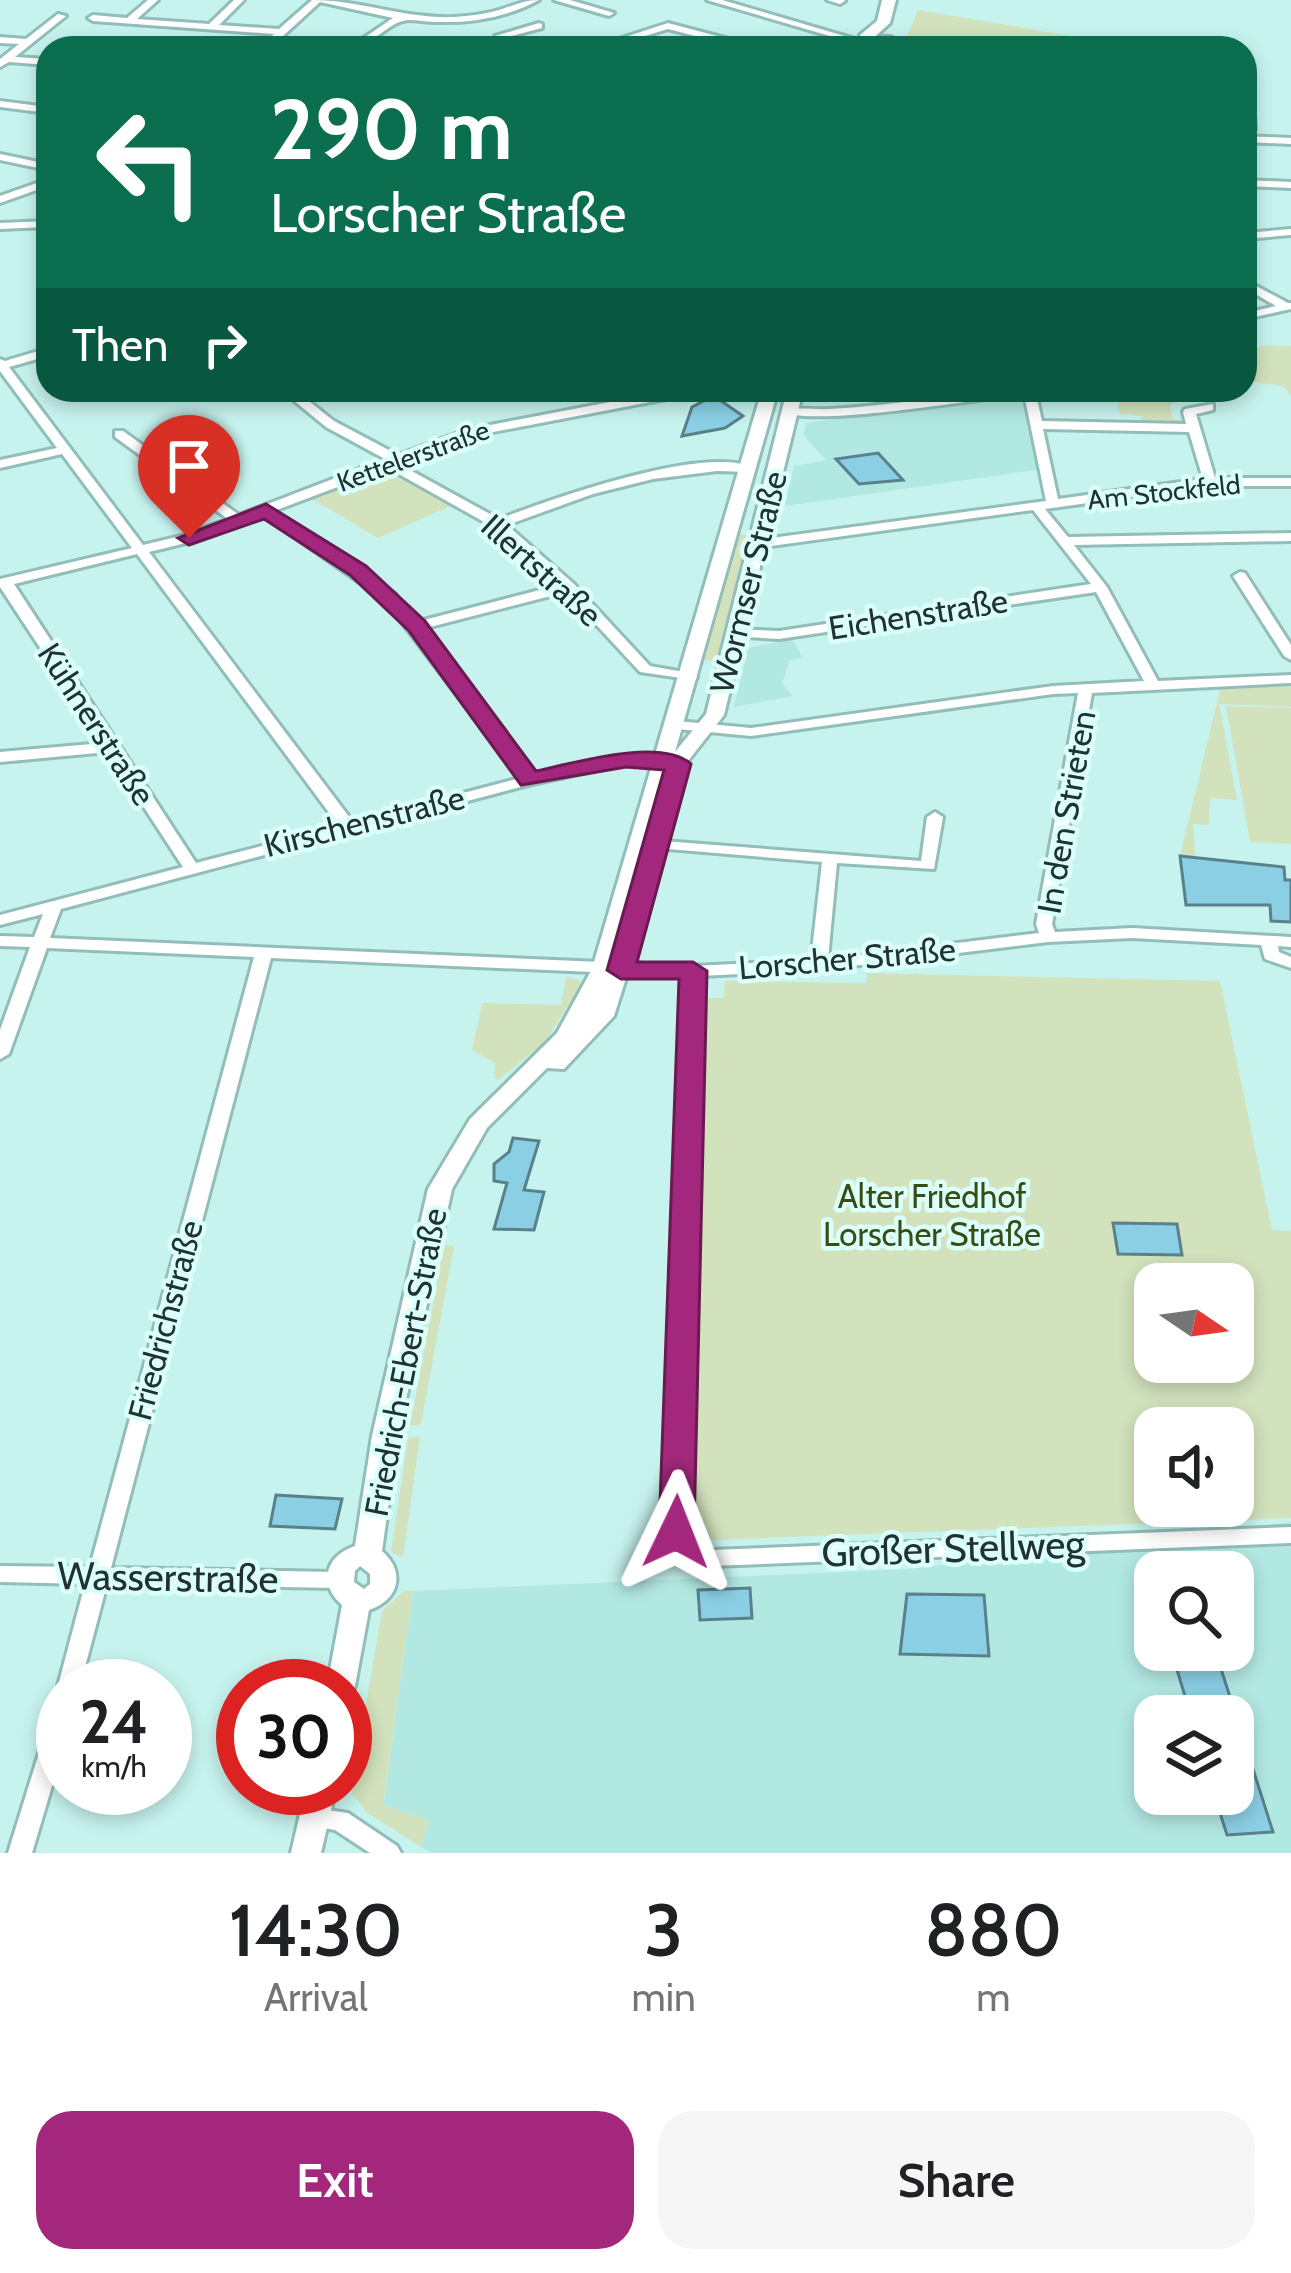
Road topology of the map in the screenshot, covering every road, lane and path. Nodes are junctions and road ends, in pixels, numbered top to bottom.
1 (65, 0) edge
2 (153, 0) edge
3 (239, 0) edge
4 (319, 0) edge
5 (534, 0) edge
6 (559, 0) edge
7 (712, 0) edge
8 (747, 0) edge
9 (889, 0) edge
10 (731, 5) junction
11 (609, 13) dead end
12 (402, 16) junction
13 (93, 18) dead end
14 (130, 20) junction
15 (480, 20) junction
16 (883, 23) junction
17 (212, 26) junction
18 (539, 26) dead end
19 (281, 32) junction
20 (277, 36) edge
21 (372, 36) edge
22 (497, 36) edge
23 (514, 36) edge
24 (635, 36) edge
25 (706, 36) edge
26 (834, 36) edge
27 (872, 36) edge
28 (885, 36) edge
29 (0, 40) edge
30 (28, 42) junction
31 (3, 62) edge
32 (36, 62) edge
33 (0, 104) edge
34 (36, 108) edge
35 (1257, 136) edge
36 (1291, 142) edge
37 (0, 157) edge
38 (36, 164) edge
39 (1257, 184) edge
40 (1291, 185) edge
41 (36, 186) edge
42 (0, 200) edge
43 (0, 226) edge
44 (36, 226) edge
45 (1291, 232) edge
46 (1257, 235) edge
47 (1257, 290) edge
48 (1287, 306) edge
49 (1257, 313) edge
50 (36, 355) edge
51 (0, 365) edge
52 (302, 402) edge
53 (616, 402) edge
54 (767, 402) edge
55 (792, 402) edge
56 (925, 402) edge
57 (1033, 402) edge
58 (1209, 406) dead end
59 (790, 412) junction
60 (1040, 425) junction
61 (1193, 428) junction
62 (119, 434) dead end
63 (64, 450) junction
64 (391, 461) junction
65 (0, 464) edge
66 (748, 468) junction
67 (1210, 482) junction
68 (1291, 482) edge
69 (1045, 506) junction
70 (266, 511) junction
71 (239, 521) junction
72 (498, 524) junction
73 (1291, 537) edge
74 (1065, 541) junction
75 (757, 544) junction
76 (141, 550) junction
77 (1240, 576) dead end
78 (3, 582) edge
79 (569, 587) junction
80 (1100, 587) junction
81 (417, 626) junction
82 (735, 633) junction
83 (1291, 656) edge
84 (691, 677) junction
85 (1291, 679) edge
86 (1153, 685) junction
87 (1086, 688) junction
88 (677, 725) junction
89 (707, 728) junction
90 (111, 747) junction
91 (0, 757) edge
92 (672, 763) junction
93 (530, 780) junction
94 (935, 818) dead end
95 (346, 824) junction
96 (656, 843) junction
97 (830, 857) junction
98 (190, 866) junction
99 (54, 905) junction
100 (0, 920) edge
101 (1048, 937) junction
102 (1268, 940) junction
103 (0, 941) edge
104 (1291, 942) edge
105 (42, 944) junction
106 (263, 955) junction
107 (1291, 963) edge
108 (819, 965) junction
109 (612, 970) junction
110 (693, 971) junction
111 (0, 1054) edge
112 (1291, 1535) edge
113 (0, 1574) edge
114 (97, 1576) junction
115 (347, 1589) junction
116 (76, 1659) edge
117 (343, 1659) edge
118 (36, 1800) edge
119 (315, 1815) edge
120 (334, 1815) edge
121 (20, 1853) edge
122 (306, 1853) edge
123 (389, 1853) edge

1 - 30 street
2 - 14 street
3 - 17 street
4 - 12 street
4 - 19 street
5 - 15 street
6 - 11 street
7 - 10 street
8 - 10 street
9 - 16 main road
10 - 26 street
12 - 15 street
12 - 21 street
13 - 14 street
14 - 17 street
15 - 22 street
16 - 27 main road
16 - 28 main road
17 - 19 street
18 - 23 street
19 - 20 street
24 - 25 street
29 - 30 street
30 - 31 street
31 - 32 street
33 - 34 street
35 - 36 street
37 - 38 street
39 - 40 street
41 - 42 street
43 - 44 street
45 - 46 street
47 - 48 street
48 - 49 street
50 - 51 street
51 - 63 street
52 - 64 street, Illertstraße
53 - 64 street, Kettelerstraße
54 - 66 street
55 - 59 street, Wormser Straße
56 - 59 street
57 - 60 street
58 - 61 street
59 - 75 street, Wormser Straße
60 - 61 street
60 - 69 street
61 - 67 street
62 - 71 street
63 - 65 street
63 - 76 street
64 - 70 street, Kettelerstraße
64 - 72 street, Illertstraße
66 - 72 street
66 - 84 street
67 - 68 street, Am Stockfeld
67 - 69 street, Am Stockfeld
69 - 74 street
69 - 75 street, Am Stockfeld
70 - 71 street, Kettelerstraße
70 - 81 street
71 - 76 street, Kettelerstraße
72 - 79 street, Illertstraße
73 - 74 street
74 - 80 street
75 - 82 street, Wormser Straße
76 - 78 street, Kettelerstraße
76 - 95 street
77 - 83 street
78 - 90 street, Kühnerstraße
79 - 81 street
79 - 84 street, Illertstraße
80 - 82 street, Eichenstraße
80 - 86 street
81 - 93 street
82 - 89 street, Wormser Straße
84 - 88 street
85 - 86 street
86 - 87 street
87 - 89 street
87 - 101 street, In den Strieten
88 - 89 street
88 - 92 street
89 - 92 street, Wormser Straße
90 - 91 street
90 - 98 street, Kühnerstraße
92 - 93 street, Kirschenstraße
92 - 96 street, Wormser Straße
92 - 109 street
93 - 95 street, Kirschenstraße
94 - 97 street
95 - 98 street, Kirschenstraße
96 - 97 street
96 - 109 street, Wormser Straße
97 - 108 street
98 - 99 street, Kirschenstraße
99 - 100 street
99 - 105 street
101 - 102 street, Lorscher Straße
101 - 108 street, Lorscher Straße
102 - 104 street, Lorscher Straße
102 - 107 street
103 - 105 street, Lorscher Straße
105 - 106 street, Lorscher Straße
105 - 111 street
106 - 109 street, Lorscher Straße
106 - 114 street, Friedrichstraße
108 - 110 street, Lorscher Straße
109 - 110 street, Lorscher Straße
109 - 115 street, Friedrich-Ebert-Straße
110 - 112 street, Großer Stellweg
113 - 114 street, Wasserstraße
114 - 115 street, Wasserstraße
114 - 116 street, Friedrichstraße
115 - 117 street, Friedrich-Ebert-Straße
118 - 121 street
119 - 122 street
120 - 123 street

